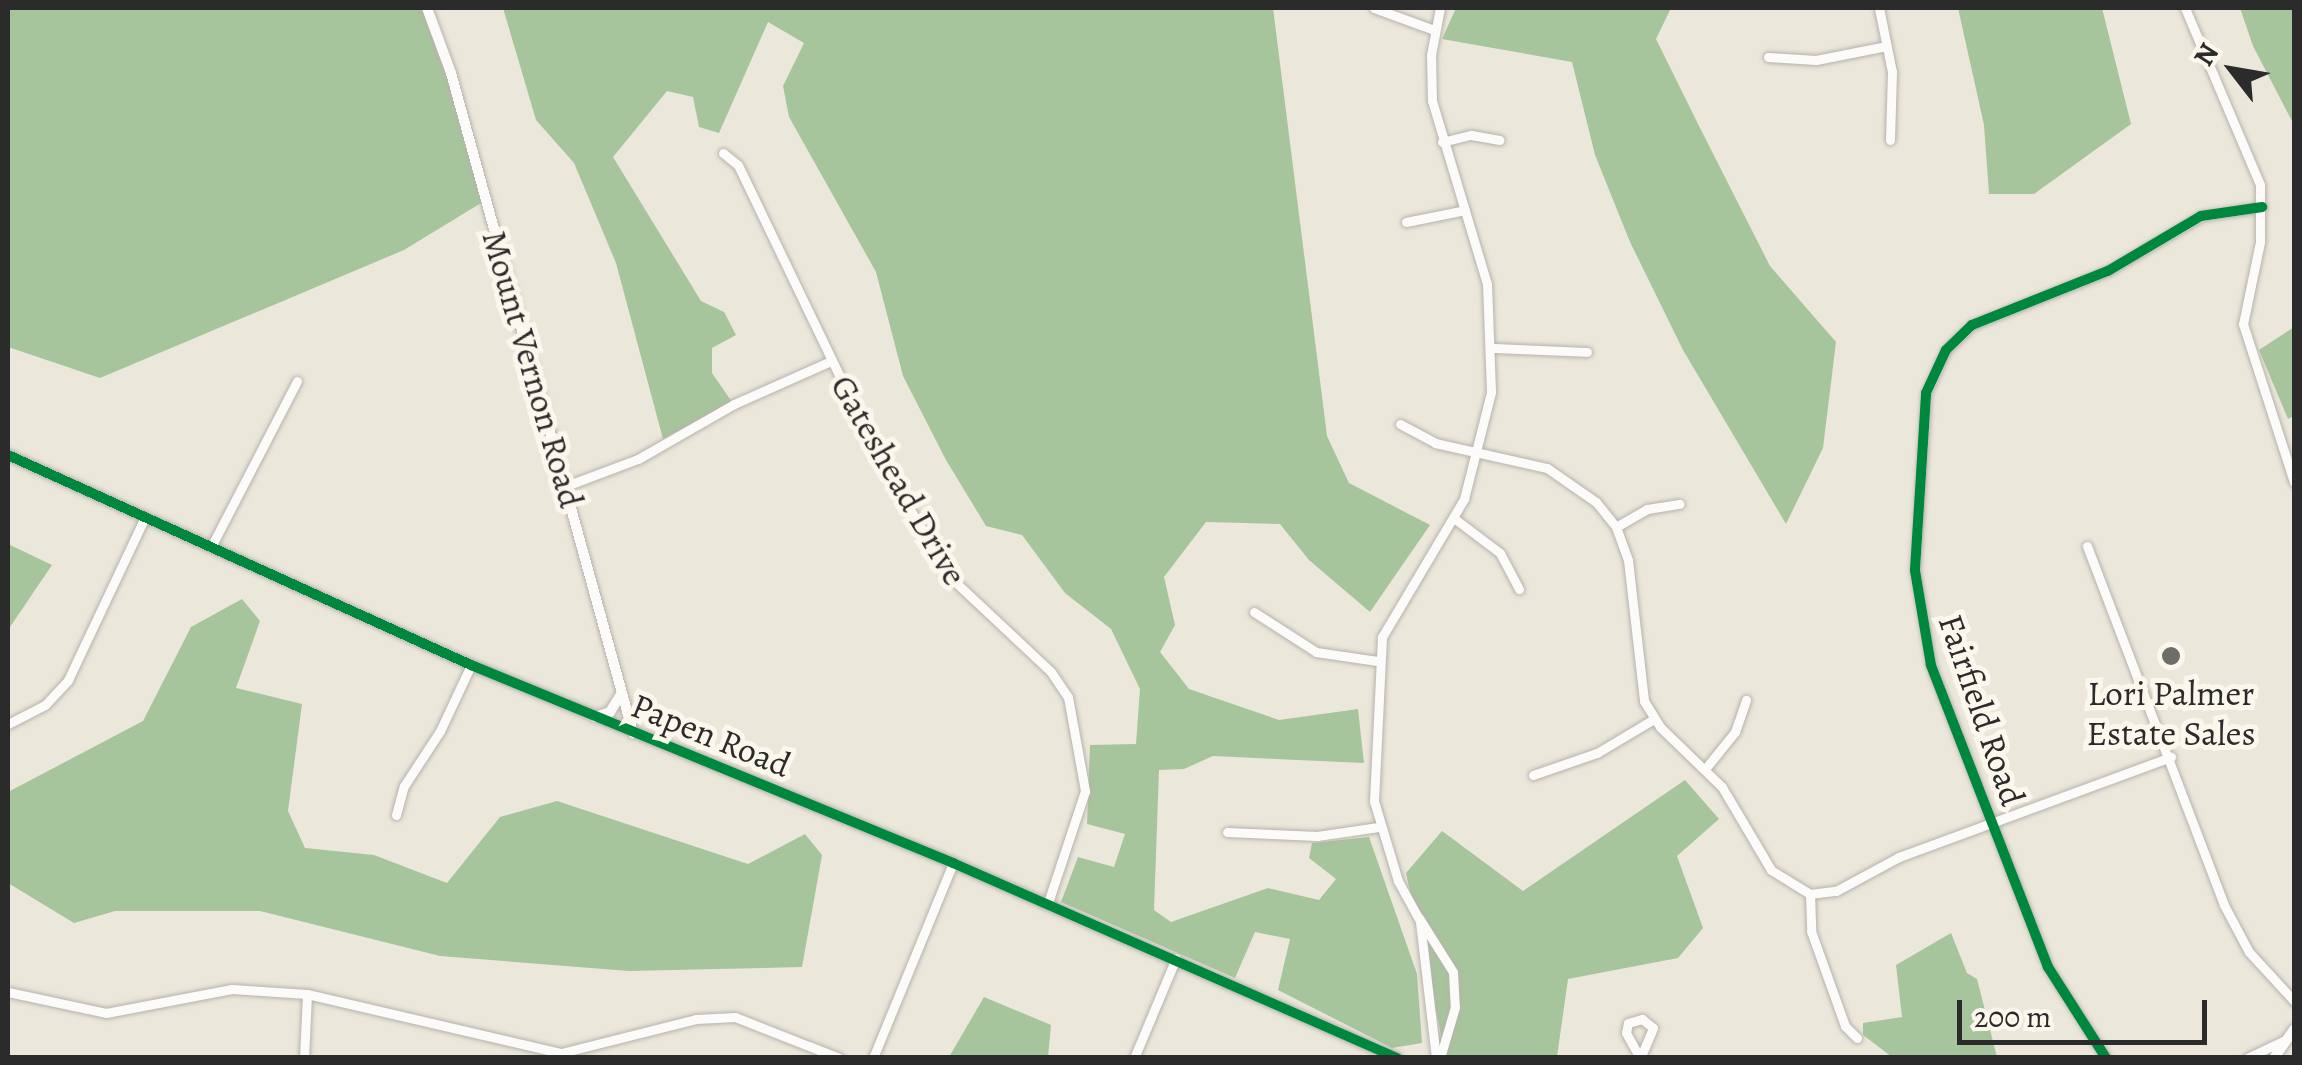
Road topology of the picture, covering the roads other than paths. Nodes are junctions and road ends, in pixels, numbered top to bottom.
1 (427, 8) edge
2 (1374, 8) edge
3 (1440, 8) edge
4 (1878, 8) edge
5 (2185, 8) edge
6 (1434, 30) junction
7 (1887, 46) junction
8 (1768, 57) dead end
9 (1500, 140) dead end
10 (1890, 140) dead end
11 (1442, 142) junction
12 (724, 153) dead end
13 (2262, 207) junction
14 (1465, 210) junction
15 (1406, 222) dead end
16 (1493, 348) junction
17 (1587, 352) dead end
18 (831, 361) junction
19 (296, 381) dead end
20 (1400, 424) dead end
21 (1480, 450) junction
22 (8, 455) edge
23 (2294, 482) edge
24 (566, 486) junction
25 (1680, 504) dead end
26 (145, 517) junction
27 (1455, 518) junction
28 (1616, 527) junction
29 (2087, 546) dead end
30 (211, 547) junction
31 (1519, 588) dead end
32 (1254, 612) dead end
33 (1377, 660) junction
34 (470, 664) junction
35 (622, 692) junction
36 (1746, 700) dead end
37 (594, 717) junction
38 (1654, 719) junction
39 (8, 724) edge
40 (634, 733) junction
41 (2171, 757) junction
42 (1705, 769) junction
43 (1533, 775) dead end
44 (396, 815) dead end
45 (1992, 824) junction
46 (1378, 827) junction
47 (1227, 832) dead end
48 (953, 863) junction
49 (1810, 894) junction
50 (1048, 903) junction
51 (1417, 916) junction
52 (1176, 958) junction
53 (8, 992) edge
54 (307, 994) junction
55 (2294, 1001) edge
56 (2294, 1029) edge
57 (1857, 1038) dead end
58 (2285, 1040) junction
59 (304, 1058) edge
60 (839, 1058) edge
61 (873, 1058) edge
62 (1134, 1058) edge
63 (1397, 1058) edge
64 (1438, 1058) edge
65 (2106, 1058) edge
66 (2247, 1058) edge
67 (2274, 1058) edge

1 - 24 street, Mount Vernon Road
2 - 6 street
3 - 6 street
4 - 7 street
5 - 13 street
6 - 11 street
7 - 8 street
7 - 10 street
9 - 11 street
11 - 14 street
12 - 18 street, Gateshead Drive
13 - 23 street
13 - 45 street, Fairfield Road
14 - 15 street
14 - 16 street
16 - 17 street
16 - 21 street
18 - 24 street
18 - 50 street, Gateshead Drive
19 - 30 street
20 - 21 street
21 - 27 street
21 - 28 street
22 - 26 street, Papen Road
24 - 35 street, Mount Vernon Road
25 - 28 street
26 - 30 street, Papen Road
26 - 39 street
27 - 31 street
27 - 33 street
28 - 38 street
29 - 41 street
30 - 34 street, Papen Road
32 - 33 street
33 - 46 street
34 - 37 street, Papen Road
34 - 44 street
35 - 37 street
35 - 40 street, Mount Vernon Road
36 - 42 street
37 - 40 street, Papen Road
38 - 42 street
38 - 43 street
40 - 48 street, Papen Road
41 - 45 street
41 - 55 street
42 - 49 street
45 - 49 street
45 - 65 street, Fairfield Road
46 - 47 street
46 - 51 street
48 - 50 street, Papen Road
48 - 61 street
49 - 57 street
50 - 52 street, Papen Road
51 - 64 street
51 - 64 street
52 - 62 street
52 - 63 street, Papen Road
53 - 54 street
54 - 59 street
54 - 60 street
56 - 58 street
58 - 66 street
58 - 67 street

